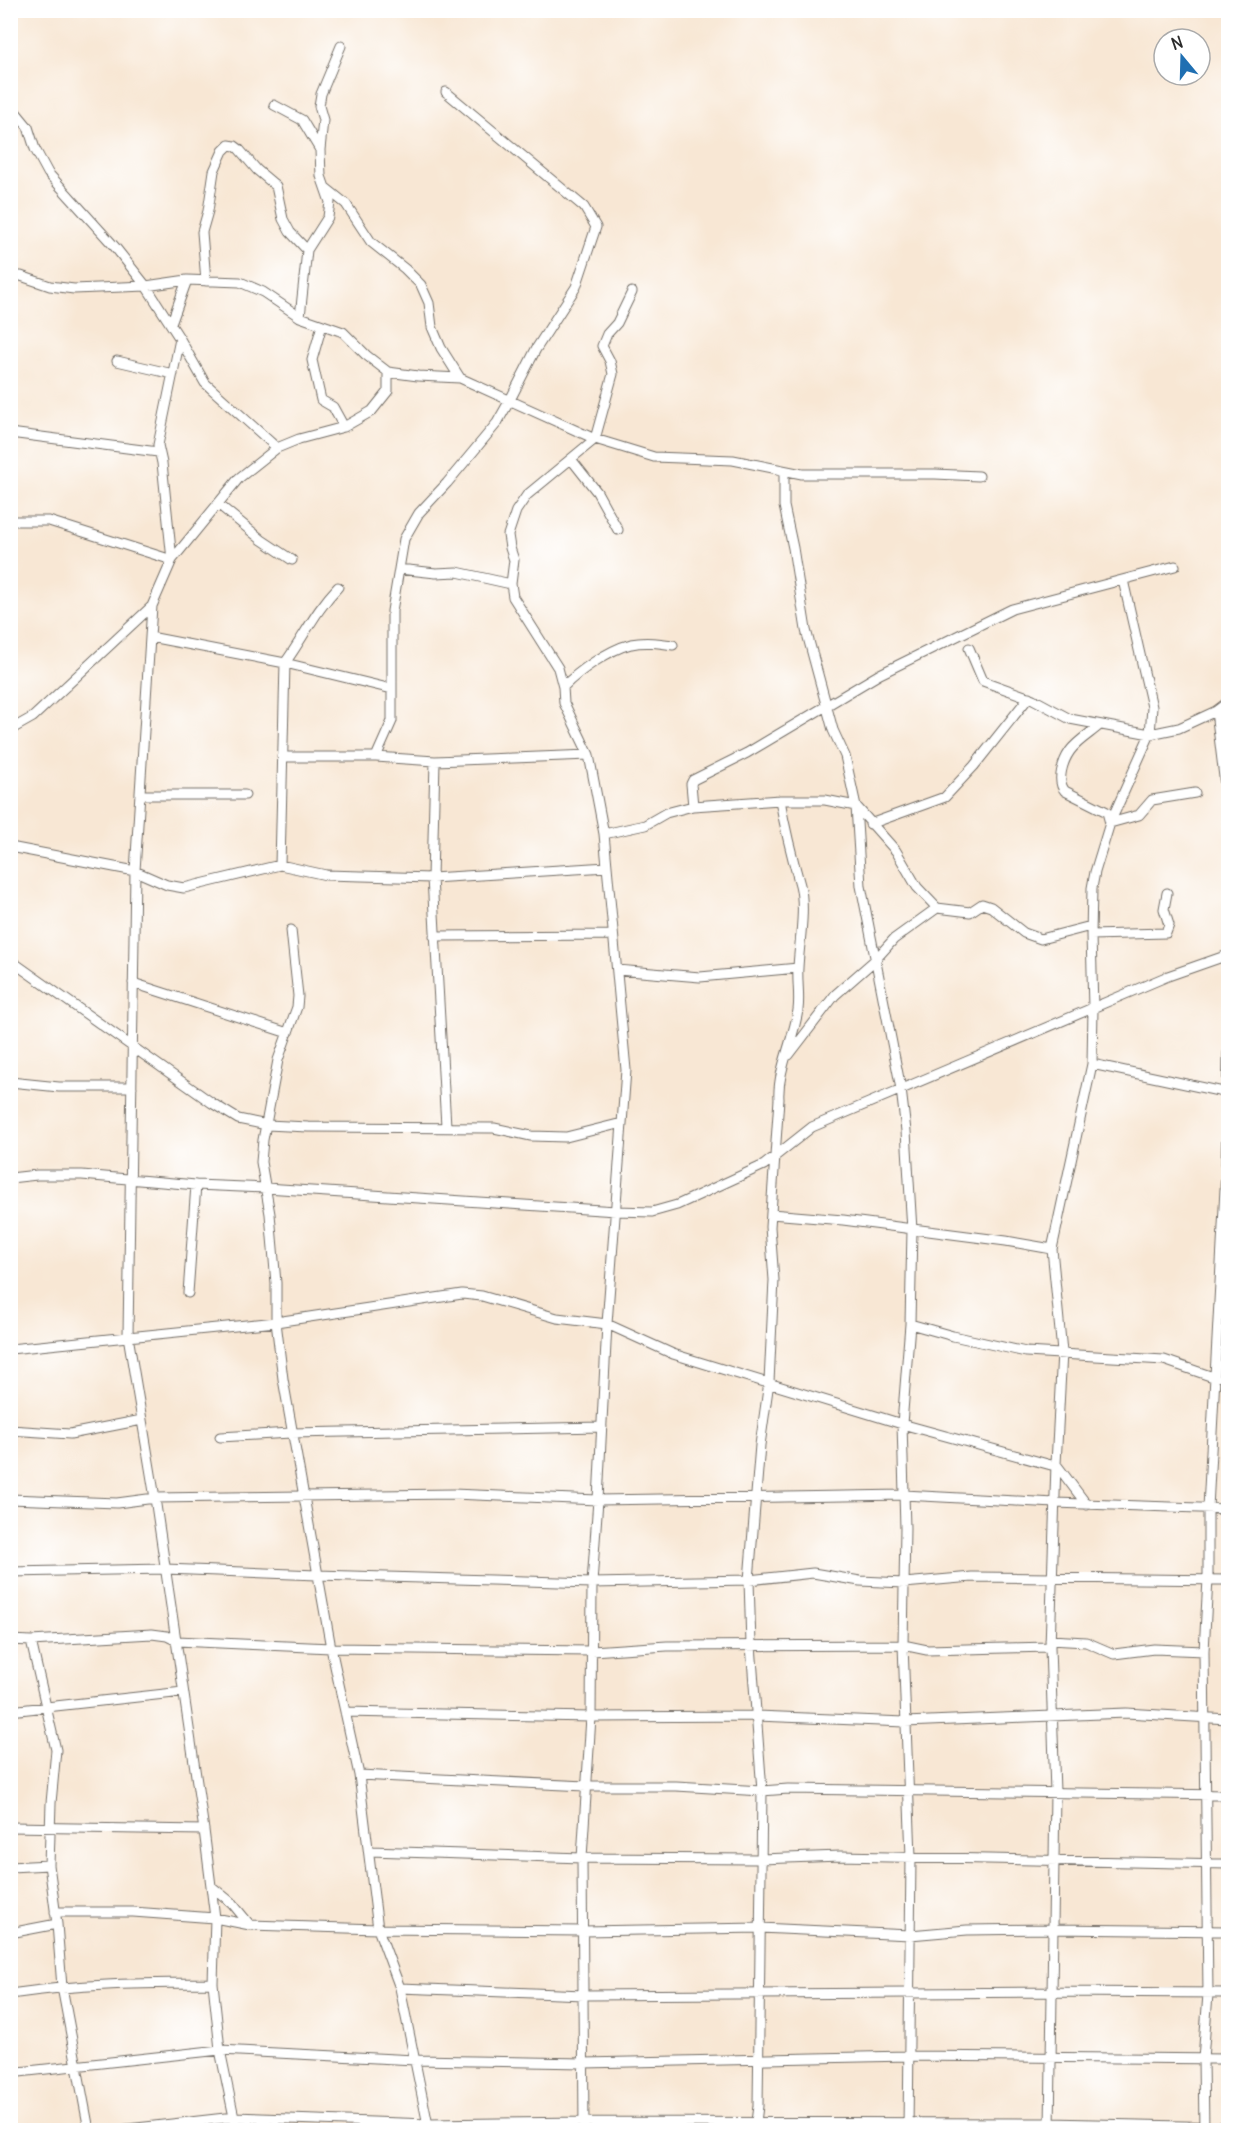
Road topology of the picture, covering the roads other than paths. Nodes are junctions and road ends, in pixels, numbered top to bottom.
1 (341, 46) dead end
2 (446, 92) dead end
3 (10, 105) edge
4 (274, 105) dead end
5 (320, 150) junction
6 (326, 188) junction
7 (307, 250) junction
8 (10, 276) edge
9 (187, 280) junction
10 (206, 281) junction
11 (146, 286) junction
12 (632, 292) dead end
13 (300, 317) junction
14 (171, 324) junction
15 (322, 325) junction
16 (180, 339) junction
17 (117, 361) dead end
18 (388, 372) junction
19 (173, 374) junction
20 (460, 378) junction
21 (510, 400) junction
22 (344, 427) junction
23 (10, 433) edge
24 (595, 439) junction
25 (278, 448) junction
26 (158, 452) junction
27 (572, 459) junction
28 (784, 471) junction
29 (980, 476) dead end
30 (218, 504) junction
31 (10, 521) edge
32 (618, 530) dead end
33 (172, 560) junction
34 (292, 561) dead end
35 (1175, 566) dead end
36 (399, 569) junction
37 (1123, 580) junction
38 (511, 584) junction
39 (338, 587) dead end
40 (152, 606) junction
41 (150, 637) junction
42 (673, 645) dead end
43 (969, 648) dead end
44 (285, 663) junction
45 (563, 687) junction
46 (392, 689) junction
47 (1029, 698) junction
48 (1228, 702) edge
49 (827, 706) junction
50 (1216, 711) junction
51 (1100, 725) junction
52 (10, 730) edge
53 (1150, 734) junction
54 (588, 755) junction
55 (282, 757) junction
56 (376, 757) junction
57 (435, 761) junction
58 (1195, 793) dead end
59 (140, 795) junction
60 (245, 795) dead end
61 (780, 800) junction
62 (693, 806) junction
63 (856, 806) junction
64 (1228, 810) edge
65 (1110, 823) junction
66 (870, 824) junction
67 (604, 834) junction
68 (10, 847) edge
69 (280, 865) junction
70 (607, 867) junction
71 (135, 871) junction
72 (432, 878) junction
73 (1167, 893) dead end
74 (937, 908) junction
75 (291, 930) dead end
76 (1091, 931) junction
77 (613, 935) junction
78 (434, 936) junction
79 (1228, 955) edge
80 (10, 960) edge
81 (874, 960) junction
82 (798, 968) junction
83 (617, 970) junction
84 (133, 982) junction
85 (1093, 1008) junction
86 (288, 1033) junction
87 (132, 1047) junction
88 (1228, 1053) edge
89 (786, 1060) junction
90 (1092, 1064) junction
91 (10, 1082) edge
92 (132, 1087) junction
93 (900, 1089) junction
94 (1228, 1093) edge
95 (622, 1123) junction
96 (267, 1125) junction
97 (446, 1126) junction
98 (774, 1157) junction
99 (10, 1178) edge
100 (130, 1179) junction
101 (196, 1185) junction
102 (266, 1188) junction
103 (616, 1212) junction
104 (771, 1214) junction
105 (912, 1230) junction
106 (1052, 1249) junction
107 (188, 1293) dead end
108 (276, 1322) junction
109 (607, 1324) junction
110 (910, 1324) junction
111 (128, 1336) junction
112 (10, 1349) edge
113 (1062, 1352) junction
114 (1216, 1378) junction
115 (769, 1382) junction
116 (142, 1420) junction
117 (902, 1424) junction
118 (602, 1427) junction
119 (10, 1430) edge
120 (291, 1433) junction
121 (220, 1437) dead end
122 (1056, 1464) junction
123 (904, 1495) junction
124 (304, 1496) junction
125 (755, 1497) junction
126 (155, 1498) junction
127 (10, 1499) edge
128 (598, 1500) junction
129 (1055, 1503) junction
130 (1087, 1504) junction
131 (1208, 1508) junction
132 (1228, 1509) edge
133 (165, 1569) junction
134 (10, 1572) edge
135 (317, 1575) junction
136 (1052, 1578) junction
137 (1208, 1579) junction
138 (748, 1580) junction
139 (1228, 1580) edge
140 (592, 1583) junction
141 (904, 1583) junction
142 (10, 1640) edge
143 (31, 1641) junction
144 (177, 1641) junction
145 (1050, 1644) junction
146 (751, 1645) junction
147 (903, 1645) junction
148 (331, 1648) junction
149 (592, 1651) junction
150 (1203, 1651) junction
151 (183, 1692) junction
152 (46, 1706) junction
153 (10, 1711) edge
154 (345, 1713) junction
155 (757, 1716) junction
156 (591, 1717) junction
157 (1053, 1717) junction
158 (1206, 1717) junction
159 (1228, 1719) edge
160 (905, 1722) junction
161 (359, 1775) junction
162 (586, 1786) junction
163 (762, 1791) junction
164 (907, 1792) junction
165 (1055, 1792) junction
166 (1206, 1794) junction
167 (1228, 1795) edge
168 (10, 1827) edge
169 (50, 1827) junction
170 (204, 1830) junction
171 (370, 1851) junction
172 (911, 1857) junction
173 (582, 1858) junction
174 (761, 1859) junction
175 (1054, 1862) junction
176 (1207, 1864) junction
177 (1228, 1864) edge
178 (49, 1866) junction
179 (10, 1868) edge
180 (212, 1886) junction
181 (55, 1912) junction
182 (215, 1918) junction
183 (57, 1924) junction
184 (250, 1925) junction
185 (760, 1928) junction
186 (378, 1929) junction
187 (1053, 1929) junction
188 (583, 1931) junction
189 (1207, 1931) junction
190 (1228, 1931) edge
191 (10, 1932) edge
192 (910, 1935) junction
193 (213, 1983) junction
194 (62, 1987) junction
195 (400, 1988) junction
196 (1051, 1992) junction
197 (1228, 1993) edge
198 (10, 1994) edge
199 (758, 1994) junction
200 (909, 1994) junction
201 (1208, 1994) junction
202 (584, 1995) junction
203 (220, 2050) junction
204 (908, 2056) junction
205 (1050, 2058) junction
206 (1203, 2059) junction
207 (1228, 2059) edge
208 (415, 2060) junction
209 (759, 2060) junction
210 (584, 2063) junction
211 (78, 2066) junction
212 (10, 2073) edge
213 (234, 2117) junction
214 (584, 2126) edge
215 (429, 2127) edge
216 (755, 2127) edge
217 (908, 2127) edge
218 (1050, 2127) edge
219 (1228, 2127) edge
220 (1204, 2128) edge
221 (89, 2130) edge
222 (119, 2130) edge
223 (235, 2130) edge

1 - 5 street
2 - 21 street
3 - 11 street
4 - 5 street
5 - 6 street
6 - 7 street
6 - 20 street
7 - 10 street
7 - 13 street
8 - 11 street
9 - 10 street
9 - 11 street
9 - 14 street
10 - 13 street
11 - 14 street
12 - 24 street
13 - 15 street
14 - 16 street
15 - 18 street
15 - 22 street
16 - 19 street
16 - 25 street
17 - 19 street
18 - 20 street
18 - 22 street
19 - 26 street
20 - 21 street
21 - 24 street
21 - 36 street
22 - 25 street
23 - 26 street
24 - 27 street
24 - 28 street
25 - 30 street
26 - 33 street
27 - 32 street
27 - 38 street
28 - 29 street
28 - 49 street
30 - 33 street
30 - 34 street
31 - 33 street
33 - 40 street
35 - 37 street
36 - 38 street
36 - 46 street
37 - 49 street
37 - 53 street
38 - 45 street
39 - 44 street
40 - 41 street
40 - 52 street
41 - 44 street
41 - 59 street
42 - 45 street
43 - 47 street
44 - 46 street
44 - 55 street
45 - 54 street
46 - 56 street
47 - 51 street
47 - 66 street
48 - 50 street
49 - 62 street
49 - 63 street
50 - 53 street
50 - 64 street
51 - 53 street
51 - 65 street
53 - 65 street
54 - 57 street
54 - 67 street
55 - 56 street
55 - 69 street
56 - 57 street
57 - 72 street
58 - 65 street
59 - 60 street
59 - 71 street
61 - 62 street
61 - 63 street
61 - 82 street
62 - 67 street
63 - 66 street
63 - 81 street
65 - 76 street
66 - 74 street
67 - 70 street
68 - 71 street
69 - 71 street
69 - 72 street
70 - 72 street
70 - 77 street
71 - 84 street
72 - 78 street
73 - 76 street
74 - 76 street
74 - 81 street
75 - 86 street
76 - 85 street
77 - 78 street
77 - 83 street
78 - 97 street
79 - 85 street
80 - 87 street
81 - 89 street
81 - 93 street
82 - 83 street
82 - 89 street
83 - 95 street
84 - 86 street
84 - 87 street
85 - 90 street
85 - 93 street
86 - 96 street
87 - 92 street
87 - 96 street
88 - 94 street
89 - 98 street
90 - 94 street
90 - 106 street
91 - 92 street
92 - 100 street
93 - 98 street
93 - 105 street
94 - 114 street
95 - 97 street
95 - 103 street
96 - 97 street
96 - 102 street
98 - 103 street
98 - 104 street
99 - 100 street
100 - 101 street
100 - 111 street
101 - 102 street
101 - 107 street
102 - 103 street
102 - 108 street
103 - 109 street
104 - 105 street
104 - 115 street
105 - 106 street
105 - 110 street
106 - 113 street
108 - 109 street
108 - 111 street
108 - 120 street
109 - 115 street
109 - 118 street
110 - 113 street
110 - 117 street
111 - 112 street
111 - 116 street
113 - 114 street
113 - 122 street
114 - 131 street
115 - 117 street
115 - 125 street
116 - 119 street
116 - 126 street
117 - 122 street
117 - 123 street
118 - 120 street
118 - 128 street
120 - 121 street
120 - 124 street
122 - 129 street
122 - 130 street
123 - 125 street
123 - 129 street
123 - 141 street
124 - 126 street
124 - 128 street
124 - 135 street
125 - 128 street
125 - 138 street
126 - 127 street
126 - 133 street
128 - 140 street
129 - 130 street
129 - 136 street
130 - 131 street
131 - 132 street
131 - 137 street
133 - 134 street
133 - 135 street
133 - 144 street
135 - 140 street
135 - 148 street
136 - 137 street
136 - 141 street
136 - 145 street
137 - 139 street
137 - 150 street
138 - 140 street
138 - 141 street
138 - 146 street
140 - 149 street
141 - 147 street
142 - 143 street
143 - 144 street
143 - 152 street
144 - 148 street
144 - 151 street
145 - 147 street
145 - 150 street
145 - 157 street
146 - 147 street
146 - 149 street
146 - 155 street
147 - 160 street
148 - 149 street
148 - 154 street
149 - 156 street
150 - 158 street
151 - 152 street
151 - 170 street
152 - 153 street
152 - 169 street
154 - 156 street
154 - 161 street
155 - 156 street
155 - 160 street
155 - 163 street
156 - 162 street
157 - 158 street
157 - 160 street
157 - 165 street
158 - 159 street
158 - 166 street
160 - 164 street
161 - 162 street
161 - 171 street
162 - 163 street
162 - 173 street
163 - 164 street
163 - 174 street
164 - 165 street
164 - 172 street
165 - 166 street
165 - 175 street
166 - 167 street
166 - 176 street
168 - 169 street
169 - 170 street
169 - 178 street
170 - 180 street
171 - 173 street
171 - 186 street
172 - 174 street
172 - 175 street
172 - 192 street
173 - 174 street
173 - 188 street
174 - 185 street
175 - 176 street
175 - 187 street
176 - 177 street
176 - 189 street
178 - 179 street
178 - 181 street
180 - 182 street
180 - 184 street
181 - 182 street
181 - 183 street
182 - 184 street
182 - 193 street
183 - 191 street
183 - 194 street
184 - 186 street
185 - 188 street
185 - 192 street
185 - 199 street
186 - 188 street
186 - 195 street
187 - 189 street
187 - 192 street
187 - 196 street
188 - 202 street
189 - 190 street
189 - 201 street
192 - 200 street
193 - 194 street
193 - 203 street
194 - 198 street
194 - 211 street
195 - 202 street
195 - 208 street
196 - 200 street
196 - 201 street
196 - 205 street
197 - 201 street
199 - 200 street
199 - 202 street
199 - 209 street
200 - 204 street
201 - 206 street
202 - 210 street
203 - 208 street
203 - 211 street
203 - 213 street
204 - 205 street
204 - 209 street
204 - 217 street
205 - 206 street
205 - 218 street
206 - 207 street
206 - 220 street
208 - 210 street
208 - 215 street
209 - 210 street
209 - 216 street
210 - 214 street
211 - 212 street
211 - 221 street
213 - 215 street
213 - 222 street
213 - 223 street
214 - 215 street
214 - 216 street
216 - 217 street
217 - 218 street
218 - 220 street
219 - 220 street

